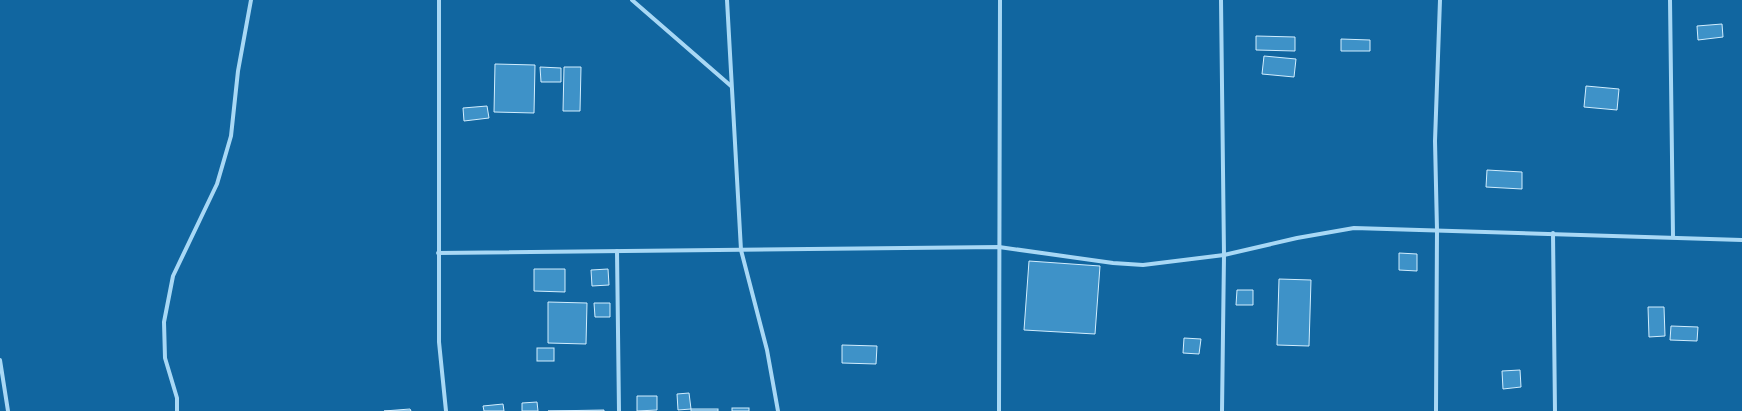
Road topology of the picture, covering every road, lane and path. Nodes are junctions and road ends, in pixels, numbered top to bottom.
1 (251, 0) edge
2 (439, 0) edge
3 (632, 0) edge
4 (727, 0) edge
5 (1000, 0) edge
6 (1221, 0) edge
7 (1440, 0) edge
8 (1670, 0) edge
9 (730, 86) junction
10 (1437, 230) junction
11 (1553, 233) junction
12 (1673, 236) junction
13 (1742, 240) edge
14 (999, 247) junction
15 (741, 250) junction
16 (617, 251) junction
17 (438, 253) junction
18 (1224, 255) junction
19 (0, 360) edge
20 (8, 411) edge
21 (177, 411) edge
22 (446, 411) edge
23 (620, 411) edge
24 (778, 411) edge
25 (999, 411) edge
26 (1222, 411) edge
27 (1436, 411) edge
28 (1555, 411) edge

1 - 21 street
2 - 17 street
3 - 9 street
4 - 9 street
5 - 14 street
6 - 18 street
7 - 10 street
8 - 12 street
9 - 15 street
10 - 11 street
10 - 18 street
10 - 27 street
11 - 12 street
11 - 28 street
12 - 13 street
14 - 15 street
14 - 18 street
14 - 25 street
15 - 16 street
15 - 24 street
16 - 17 street
16 - 23 street
17 - 22 street
18 - 26 street
19 - 20 street

